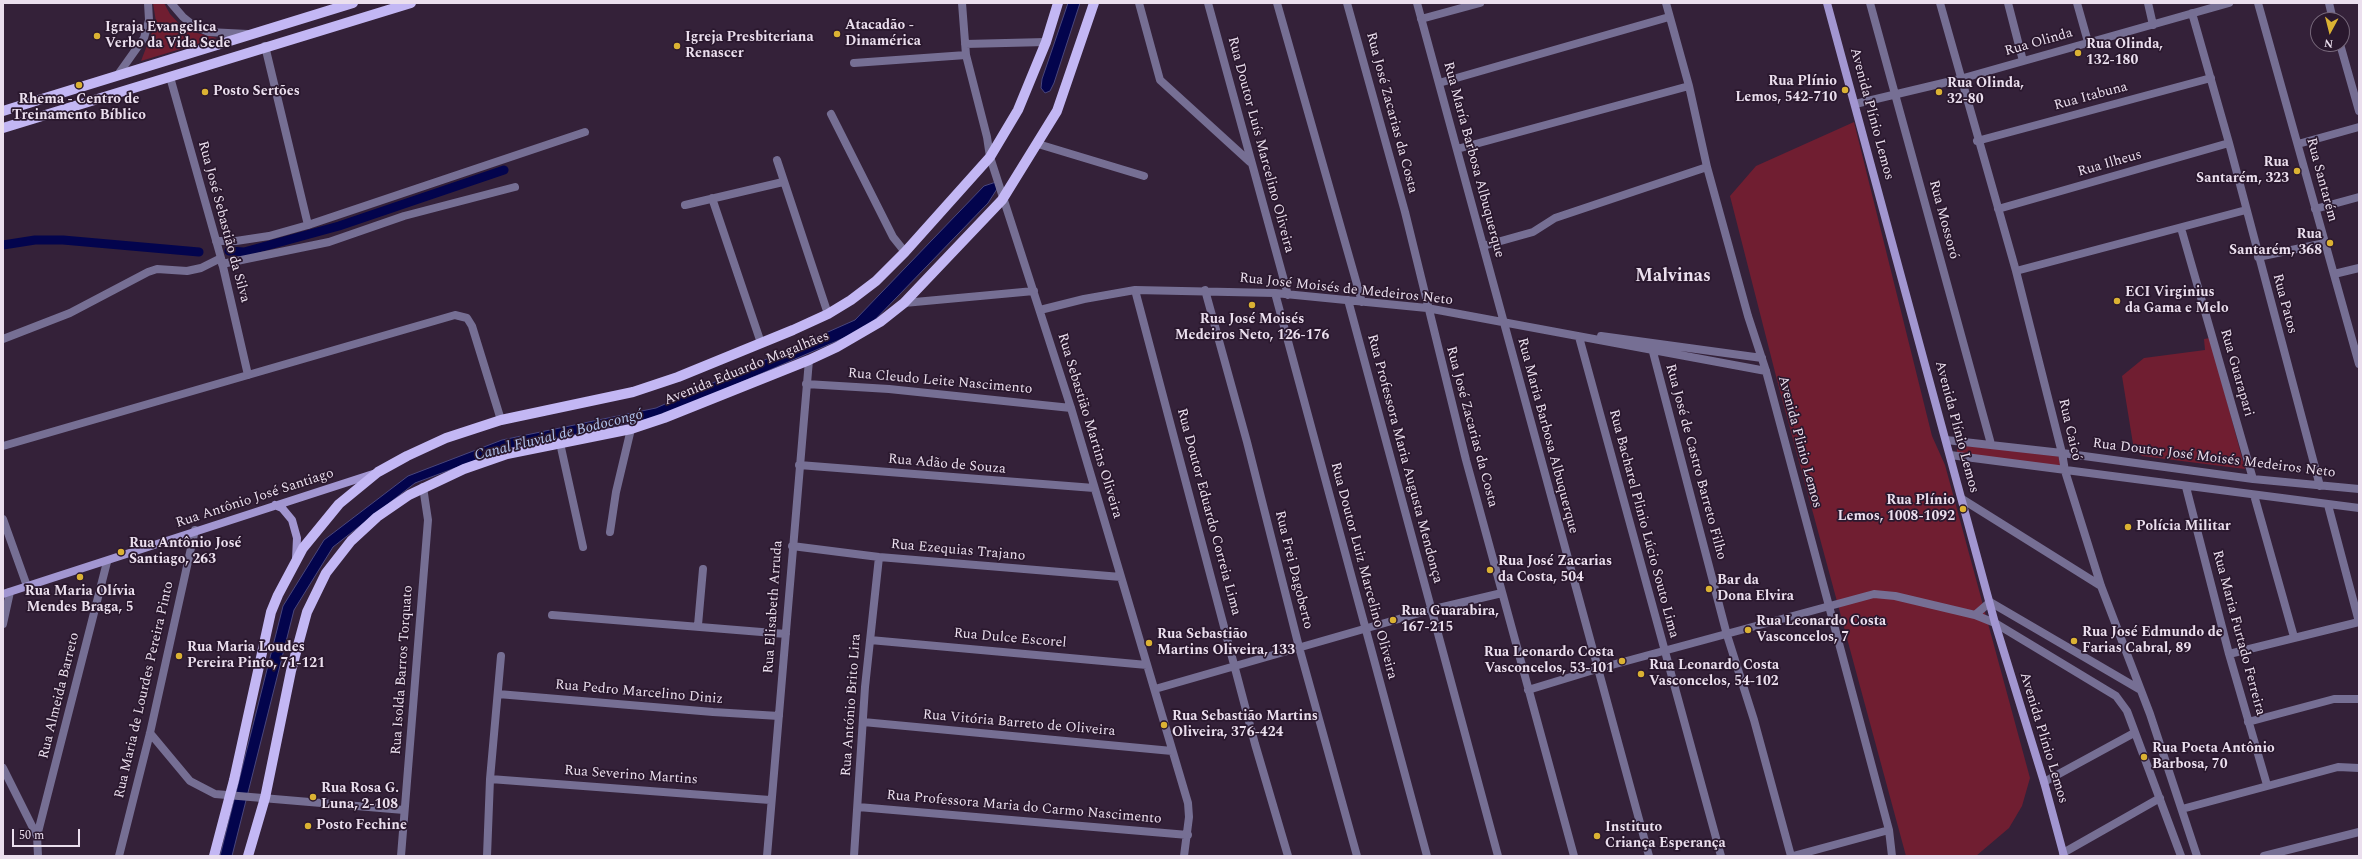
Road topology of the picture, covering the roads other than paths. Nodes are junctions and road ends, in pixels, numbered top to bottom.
1 (148, 3) edge
2 (171, 3) edge
3 (354, 3) edge
4 (411, 3) edge
5 (962, 3) edge
6 (1058, 3) edge
7 (1094, 3) edge
8 (1139, 3) edge
9 (1208, 3) edge
10 (1277, 3) edge
11 (1347, 3) edge
12 (1417, 3) edge
13 (1480, 3) edge
14 (1666, 3) edge
15 (1827, 3) edge
16 (1870, 3) edge
17 (1940, 3) edge
18 (2008, 3) edge
19 (2077, 3) edge
20 (2148, 3) edge
21 (2229, 3) edge
22 (2258, 3) edge
23 (2218, 4) edge
24 (2192, 13) junction
25 (1669, 17) junction
26 (1421, 20) junction
27 (2153, 25) junction
28 (249, 34) junction
29 (1046, 42) junction
30 (2088, 42) junction
31 (965, 44) junction
32 (265, 46) junction
33 (2342, 52) edge
34 (966, 55) junction
35 (2023, 61) junction
36 (854, 63) dead end
37 (117, 76) junction
38 (170, 77) junction
39 (2211, 78) junction
40 (1960, 79) junction
41 (1439, 83) junction
42 (1689, 86) junction
43 (1895, 95) junction
44 (1855, 104) junction
45 (3, 111) edge
46 (2359, 111) edge
47 (831, 114) dead end
48 (2359, 127) edge
49 (3, 128) edge
50 (585, 132) dead end
51 (1977, 140) junction
52 (2229, 143) junction
53 (1038, 144) junction
54 (2298, 144) junction
55 (1457, 149) junction
56 (990, 157) junction
57 (777, 160) dead end
58 (1250, 162) junction
59 (1707, 167) junction
60 (1144, 176) dead end
61 (783, 182) junction
62 (516, 188) dead end
63 (2359, 197) edge
64 (712, 198) junction
65 (1002, 200) junction
66 (685, 204) dead end
67 (1998, 209) junction
68 (2315, 209) junction
69 (2246, 210) junction
70 (308, 226) junction
71 (2180, 228) junction
72 (216, 241) junction
73 (2325, 243) junction
74 (1483, 246) junction
75 (906, 252) junction
76 (2258, 257) junction
77 (221, 261) junction
78 (2359, 268) edge
79 (2016, 271) junction
80 (2334, 274) junction
81 (1135, 290) junction
82 (1205, 290) junction
83 (1034, 291) junction
84 (1275, 293) junction
85 (1288, 295) junction
86 (1348, 300) junction
87 (1362, 302) junction
88 (904, 304) junction
89 (1427, 308) junction
90 (1040, 310) junction
91 (828, 314) junction
92 (1503, 323) junction
93 (1579, 337) junction
94 (3, 339) edge
95 (761, 343) junction
96 (1653, 352) junction
97 (1762, 358) junction
98 (809, 360) junction
99 (2359, 364) edge
100 (1766, 371) junction
101 (248, 375) junction
102 (806, 384) junction
103 (1071, 408) junction
104 (500, 420) junction
105 (631, 429) junction
106 (1946, 440) junction
107 (560, 443) junction
108 (1991, 444) junction
109 (3, 446) edge
110 (2062, 453) junction
111 (1950, 455) junction
112 (799, 464) junction
113 (2065, 471) junction
114 (378, 472) junction
115 (2253, 479) junction
116 (2320, 486) junction
117 (423, 487) junction
118 (2186, 487) junction
119 (1094, 488) junction
120 (2359, 489) edge
121 (2254, 495) junction
122 (1962, 499) junction
123 (275, 505) junction
124 (2328, 505) junction
125 (2359, 508) edge
126 (3, 519) edge
127 (195, 530) junction
128 (610, 532) dead end
129 (792, 546) junction
130 (583, 547) dead end
131 (879, 557) junction
132 (296, 559) junction
133 (106, 562) junction
134 (703, 569) dead end
135 (1121, 577) junction
136 (27, 586) junction
137 (2101, 586) junction
138 (7, 593) edge
139 (1502, 593) junction
140 (1990, 602) junction
141 (1830, 608) junction
142 (1430, 610) junction
143 (552, 615) dead end
144 (1975, 615) junction
145 (2359, 622) edge
146 (1995, 623) junction
147 (3, 624) edge
148 (698, 625) junction
149 (1364, 629) junction
150 (786, 634) junction
151 (1727, 635) junction
152 (2294, 637) junction
153 (870, 640) junction
154 (1299, 647) junction
155 (1664, 652) junction
156 (2229, 654) junction
157 (501, 656) dead end
158 (1147, 665) junction
159 (1236, 665) junction
160 (1597, 669) junction
161 (1155, 688) junction
162 (2139, 689) junction
163 (1528, 690) junction
164 (498, 694) junction
165 (2359, 699) edge
166 (779, 716) junction
167 (863, 722) junction
168 (2248, 722) junction
169 (150, 733) junction
170 (2134, 733) junction
171 (1172, 751) junction
172 (3, 768) edge
173 (2359, 768) edge
174 (490, 778) junction
175 (2044, 782) junction
176 (2267, 785) junction
177 (232, 795) junction
178 (261, 798) junction
179 (2160, 798) junction
180 (770, 800) junction
181 (858, 807) junction
182 (2182, 809) junction
183 (404, 810) junction
184 (1889, 830) junction
185 (2359, 832) edge
186 (1188, 835) junction
187 (37, 836) junction
188 (2063, 854) edge
189 (38, 856) edge
190 (119, 856) edge
191 (214, 856) edge
192 (248, 856) edge
193 (401, 856) edge
194 (487, 856) edge
195 (767, 856) edge
196 (854, 856) edge
197 (1184, 856) edge
198 (1288, 856) edge
199 (1357, 856) edge
200 (1427, 856) edge
201 (1498, 856) edge
202 (1574, 856) edge
203 (1649, 856) edge
204 (1721, 856) edge
205 (1792, 856) edge
206 (1892, 856) edge
207 (2181, 856) edge
208 (2198, 856) edge
209 (2264, 856) edge

1 - 37 street
2 - 28 street
3 - 28 main road
4 - 32 main road
5 - 31 street, Rua Sebastião Martins Oliveira
6 - 29 main road, Avenida Eduardo Magalhães
7 - 53 main road, Avenida Eduardo Magalhães
8 - 58 street
9 - 58 street, Rua Doutor Luís Marcelino Oliveira
10 - 87 street
11 - 89 street, Rua José Zacarias da Costa
12 - 26 street, Rua María Barbosa Albuquerque
13 - 26 street
14 - 25 street
15 - 44 main road, Avenida Plínio Lemos
16 - 43 street, Rua Mossoró
17 - 40 street, Rua Caicó
18 - 35 street
19 - 30 street
20 - 27 street
21 - 23 street, Rua Olinda
22 - 54 street, Rua Santarém
23 - 24 street, Rua Olinda
24 - 27 street, Rua Olinda
24 - 39 street, Rua Patos
25 - 41 street
25 - 42 street
26 - 41 street, Rua María Barbosa Albuquerque
27 - 30 street, Rua Olinda
28 - 37 main road
29 - 31 street
29 - 56 main road, Avenida Eduardo Magalhães
30 - 35 street, Rua Olinda
31 - 34 street, Rua Sebastião Martins Oliveira
32 - 38 main road
32 - 70 street
33 - 46 street
34 - 36 street
34 - 56 street, Rua Sebastião Martins Oliveira
35 - 40 street, Rua Olinda
37 - 45 main road
38 - 49 main road
38 - 72 street, Rua José Sebastião da Silva
39 - 51 street, Rua Itabuna
39 - 52 street, Rua Patos
40 - 43 street, Rua Olinda
40 - 51 street, Rua Caicó
41 - 55 street, Rua María Barbosa Albuquerque
42 - 55 street
42 - 59 street, Avenida Plinio Lemos
43 - 44 street, Rua Olinda
43 - 108 street, Rua Mossoró
44 - 106 main road, Avenida Plínio Lemos
47 - 75 street
48 - 54 street
50 - 70 street
51 - 67 street, Rua Caicó
52 - 67 street, Rua Ilheus
52 - 69 street, Rua Patos
53 - 60 street
53 - 65 main road, Avenida Eduardo Magalhães
54 - 68 street, Rua Santarém
55 - 74 street, Rua María Barbosa Albuquerque
56 - 65 street, Rua Sebastião Martins Oliveira
56 - 75 main road, Avenida Eduardo Magalhães
57 - 61 street
58 - 85 street, Rua Doutor Luís Marcelino Oliveira
59 - 74 street
59 - 97 street, Avenida Plinio Lemos
61 - 64 street
61 - 91 street
62 - 77 street
63 - 68 street
64 - 66 street
64 - 95 street
65 - 83 street, Rua Sebastião Martins Oliveira
65 - 88 main road, Avenida Eduardo Magalhães
67 - 79 street, Rua Caicó
68 - 73 street, Rua Santarém
69 - 71 street
69 - 76 street, Rua Patos
70 - 72 street
71 - 79 street
71 - 115 street, Rua Guarapari
72 - 77 street, Rua José Sebastião da Silva
73 - 76 street
73 - 80 street, Rua Santarém
74 - 92 street, Rua María Barbosa Albuquerque
75 - 91 main road, Avenida Eduardo Magalhães
76 - 116 street, Rua Patos
77 - 94 street
77 - 101 street, Rua José Sebastião da Silva
78 - 80 street
79 - 110 street, Rua Caicó
80 - 99 street, Rua Santarém
81 - 82 street, Rua José Moisés de Medeiros Neto
81 - 90 street, Rua José Moisés de Medeiros Neto
81 - 159 street, Rua Doutor Eduardo Correia Lima
82 - 84 street, Rua José Moisés de Medeiros Neto
82 - 154 street, Rua Frei Dagoberto
83 - 88 street
83 - 90 street, Rua Sebastião Martins Oliveira
84 - 85 street, Rua José Moisés de Medeiros Neto
84 - 149 street, Rua Doutor Luiz Marcelino Oliveira
85 - 86 street, Rua José Moisés de Medeiros Neto
86 - 87 street, Rua José Moisés de Medeiros Neto
86 - 142 street, Rua Professora Maria Augusta Mendonça
87 - 89 street, Rua José Moisés de Medeiros Neto
88 - 98 main road, Avenida Eduardo Magalhães
89 - 92 street, Rua José Moisés de Medeiros Neto
89 - 139 street, Rua José Zacarias da Costa
90 - 103 street, Rua Sebastião Martins Oliveira
91 - 95 main road, Avenida Eduardo Magalhães
92 - 93 street, Rua José Moisés de Medeiros Neto
92 - 97 street
92 - 160 street, Rua Maria Barbosa Albuquerque
93 - 96 street, Rua José Moisés de Medeiros Neto
93 - 155 street, Rua Bacharel Plinio Lúcio Souto Lima
95 - 104 main road, Avenida Eduardo Magalhães
96 - 100 street, Rua José Moisés de Medeiros Neto
96 - 151 street, Rua José de Castro Barreto Filho
97 - 100 street, Avenida Plinio Lemos
98 - 102 street, Rua Elisabeth Arruda
98 - 105 main road, Avenida Eduardo Magalhães
100 - 141 street, Avenida Plinio Lemos
101 - 104 street
101 - 109 street
102 - 103 street, Rua Cleudo Leite Nascimento
102 - 112 street, Rua Elisabeth Arruda
103 - 119 street, Rua Sebastião Martins Oliveira
104 - 114 main road, Avenida Eduardo Magalhães
105 - 107 main road, Avenida Eduardo Magalhães
105 - 128 street
106 - 108 street, Rua Doutor José Moisés Medeiros Neto
106 - 111 main road, Avenida Plínio Lemos
107 - 117 main road, Avenida Eduardo Magalhães
107 - 130 street
108 - 110 street, Rua Doutor José Moisés Medeiros Neto
110 - 113 street, Rua Caicó
110 - 115 street, Rua Doutor José Moisés Medeiros Neto
111 - 113 street
111 - 122 main road, Avenida Plínio Lemos
112 - 119 street, Rua Adão de Souza
112 - 129 street, Rua Elisabeth Arruda
113 - 118 street
113 - 137 street, Rua Caicó
114 - 123 main road, Rua Antônio José Santiago
114 - 132 main road, Avenida Eduardo Magalhães
115 - 116 street, Rua Doutor José Moisés Medeiros Neto
116 - 120 street, Rua Doutor José Moisés Medeiros Neto
117 - 178 main road, Avenida Eduardo Magalhães
117 - 183 street, Rua Isolda Barros Torquato
118 - 121 street
118 - 156 street, Rua Maria Furtado Ferreira
119 - 135 street, Rua Sebastião Martins Oliveira
121 - 124 street
121 - 152 street
122 - 137 street
122 - 140 main road, Avenida Plínio Lemos
123 - 127 main road, Rua Antônio José Santiago
123 - 132 main road
124 - 125 street
124 - 145 street
126 - 136 street
127 - 133 main road, Rua Antônio José Santiago
127 - 169 street, Rua Maria de Lourdes Pereira Pinto
129 - 131 street, Rua Ezequias Trajano
129 - 150 street, Rua Elisabeth Arruda
131 - 135 street, Rua Ezequias Trajano
131 - 153 street, Rua António Brito Lira
132 - 177 main road, Avenida Eduardo Magalhães
133 - 136 main road, Rua Antônio José Santiago
133 - 187 street, Rua Almeida Barreto
134 - 148 street
135 - 158 street, Rua Sebastião Martins Oliveira
136 - 138 main road, Rua Antônio José Santiago
137 - 162 street, Rua Caicó
138 - 147 street
139 - 142 street
139 - 163 street, Rua José Zacarias da Costa
140 - 144 street
140 - 146 main road, Avenida Plínio Lemos
140 - 162 street
141 - 144 street
141 - 151 street
141 - 184 street, Avenida Plinio Lemos
142 - 149 street
142 - 201 street, Rua Professora Maria Augusta Mendonça
143 - 148 street
144 - 146 street
145 - 152 street
146 - 170 street
146 - 175 main road, Avenida Plínio Lemos
148 - 150 street
149 - 154 street
149 - 200 street, Rua Doutor Luiz Marcelino Oliveira
150 - 166 street, Rua Elisabeth Arruda
151 - 155 street
151 - 205 street, Rua José de Castro Barreto Filho
152 - 156 street
153 - 158 street, Rua Dulce Escorel
153 - 167 street, Rua António Brito Lira
154 - 159 street
154 - 199 street, Rua Frei Dagoberto
155 - 160 street
155 - 204 street, Rua Bacharel Plinio Lúcio Souto Lima
156 - 168 street, Rua Maria Furtado Ferreira
157 - 164 street
158 - 161 street, Rua Sebastião Martins Oliveira
159 - 161 street
159 - 198 street, Rua Doutor Eduardo Correia Lima
160 - 163 street
160 - 203 street, Rua Maria Barbosa Albuquerque
161 - 171 street, Rua Sebastião Martins Oliveira
162 - 182 street, Rua Caicó
163 - 202 street, Rua José Zacarias da Costa
164 - 166 street, Rua Pedro Marcelino Diniz
164 - 174 street
165 - 168 street
166 - 180 street, Rua Elisabeth Arruda
167 - 171 street, Rua Vitória Barreto de Oliveira
167 - 181 street, Rua António Brito Lira
168 - 176 street, Rua Maria Furtado Ferreira
169 - 177 street
169 - 190 street, Rua Maria de Lourdes Pereira Pinto
170 - 175 street
170 - 179 street
171 - 186 street, Rua Sebastião Martins Oliveira
172 - 187 street, Rua Almeida Barreto
173 - 176 street
174 - 180 street, Rua Severino Martins
174 - 194 street
175 - 188 main road, Avenida Plínio Lemos
176 - 182 street
177 - 178 street
177 - 191 main road, Avenida Eduardo Magalhães
178 - 183 street
178 - 192 main road, Avenida Eduardo Magalhães
179 - 188 street
179 - 207 street
180 - 195 street, Rua Elisabeth Arruda
181 - 186 street, Rua Professora Maria do Carmo Nascimento
181 - 196 street, Rua António Brito Lira
182 - 208 street, Rua Caicó
183 - 193 street, Rua Isolda Barros Torquato
184 - 205 street
184 - 206 street
185 - 209 street
186 - 197 street, Rua Sebastião Martins Oliveira
187 - 189 street, Rua Almeida Barreto

